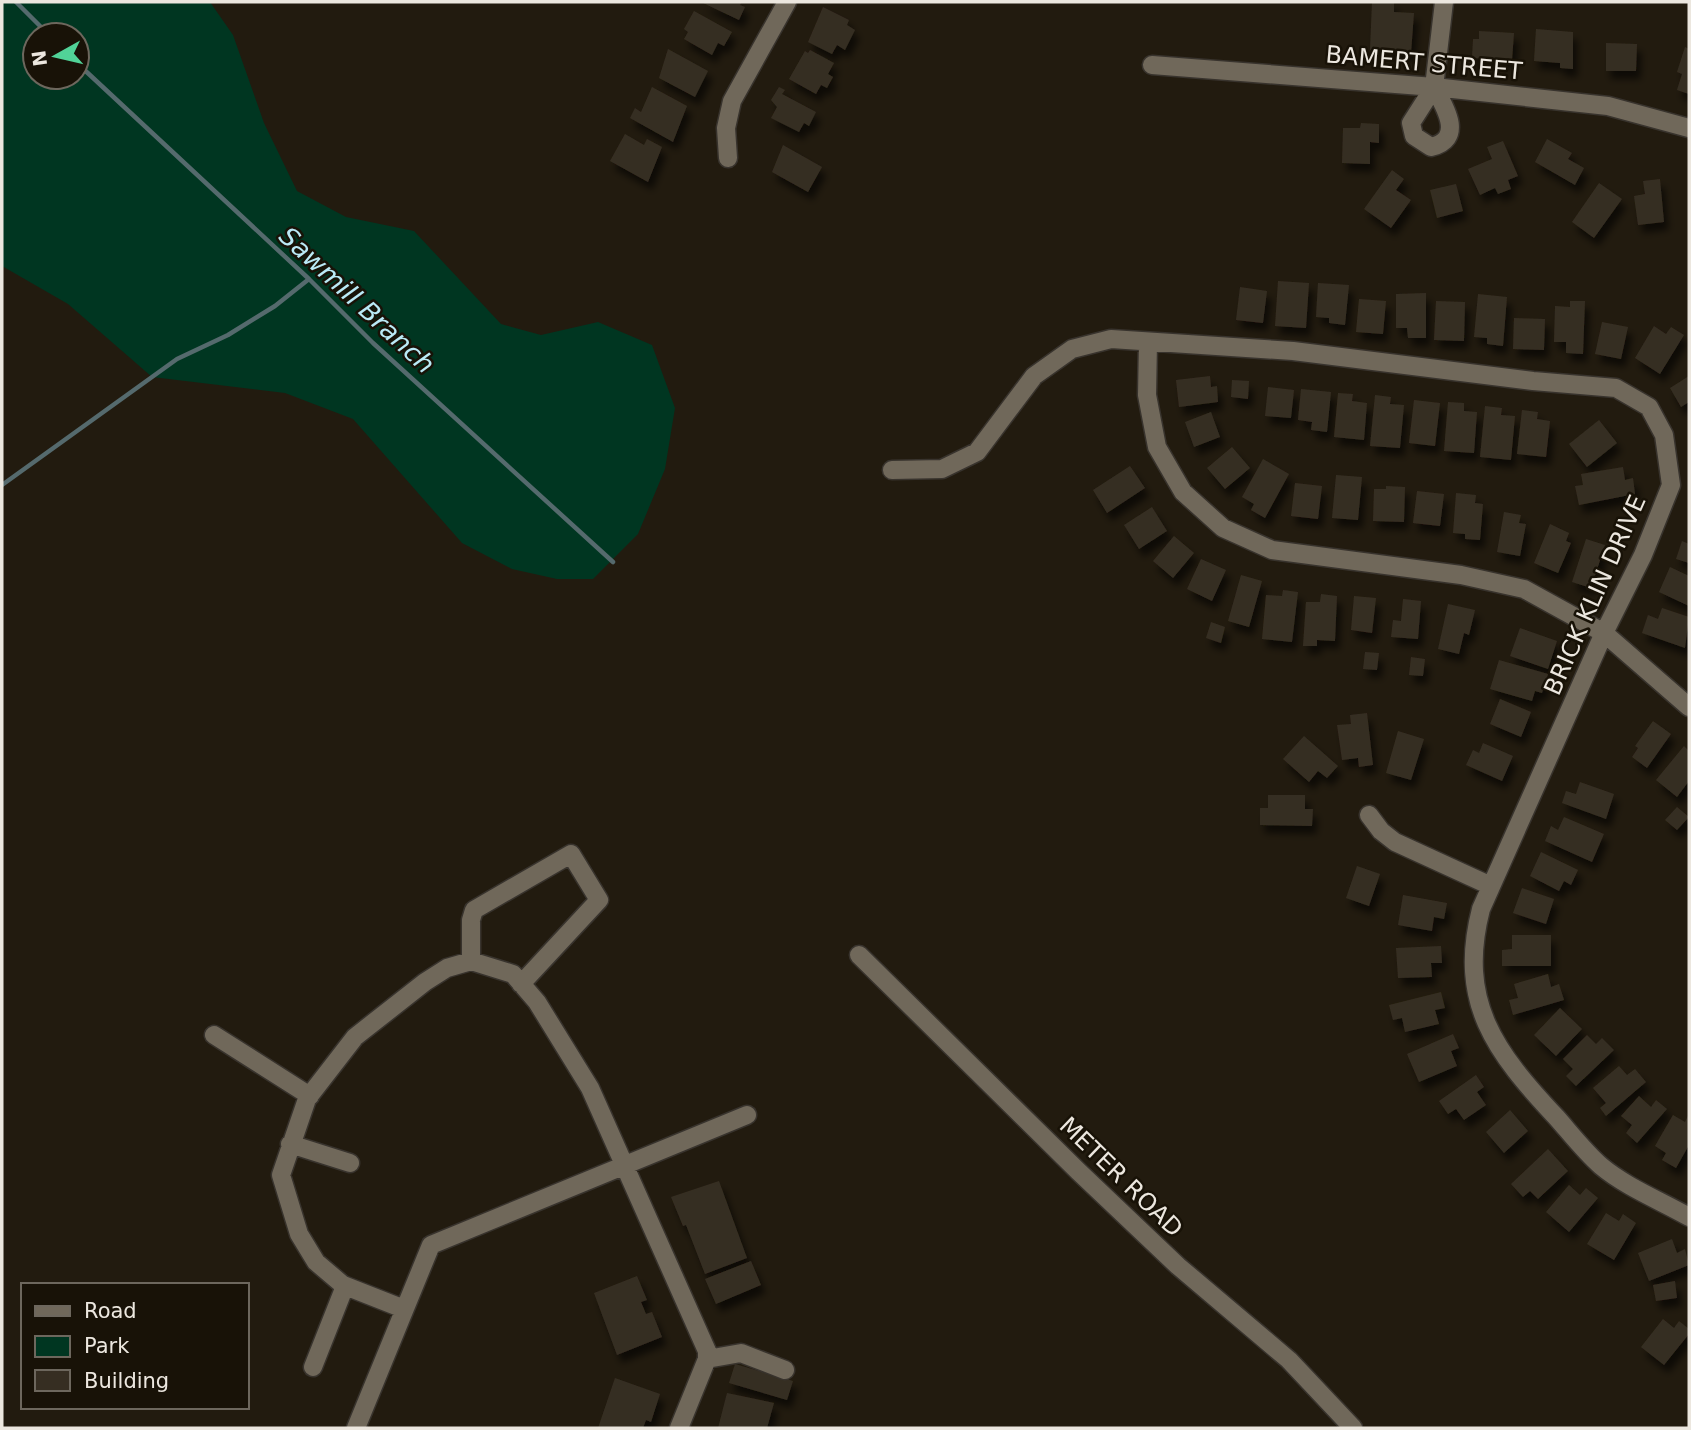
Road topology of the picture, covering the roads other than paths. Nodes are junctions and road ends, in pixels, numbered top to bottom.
1 (786, 2) edge
2 (1444, 2) edge
3 (1152, 65) dead end
4 (1434, 87) junction
5 (1689, 128) edge
6 (728, 159) dead end
7 (1148, 342) junction
8 (892, 470) dead end
9 (1604, 634) junction
10 (1689, 707) edge
11 (1369, 815) dead end
12 (1491, 886) junction
13 (859, 955) dead end
14 (471, 961) junction
15 (521, 984) junction
16 (214, 1035) dead end
17 (310, 1096) junction
18 (747, 1115) dead end
19 (290, 1144) junction
20 (350, 1163) dead end
21 (625, 1166) junction
22 (1689, 1217) edge
23 (345, 1286) junction
24 (404, 1309) junction
25 (707, 1359) junction
26 (313, 1367) dead end
27 (785, 1370) dead end
28 (356, 1428) edge
29 (679, 1428) edge
30 (1353, 1428) edge

1 - 6 street
2 - 4 street
3 - 4 street, BAMERT STREET
4 - 5 street, BAMERT STREET
7 - 8 street, BRICK KLIN DRIVE
7 - 9 street
7 - 9 street, BRICK KLIN DRIVE
9 - 10 street
9 - 12 street, BRICK KLIN DRIVE
11 - 12 street
12 - 22 street, BRICK KLIN DRIVE
13 - 30 street, METER ROAD
14 - 15 street
14 - 15 street
14 - 17 street
15 - 21 street
16 - 17 street
17 - 19 street
18 - 21 street
19 - 20 street
19 - 23 street
21 - 24 street
21 - 25 street
23 - 24 street
23 - 26 street
24 - 28 street
25 - 27 street
25 - 29 street

